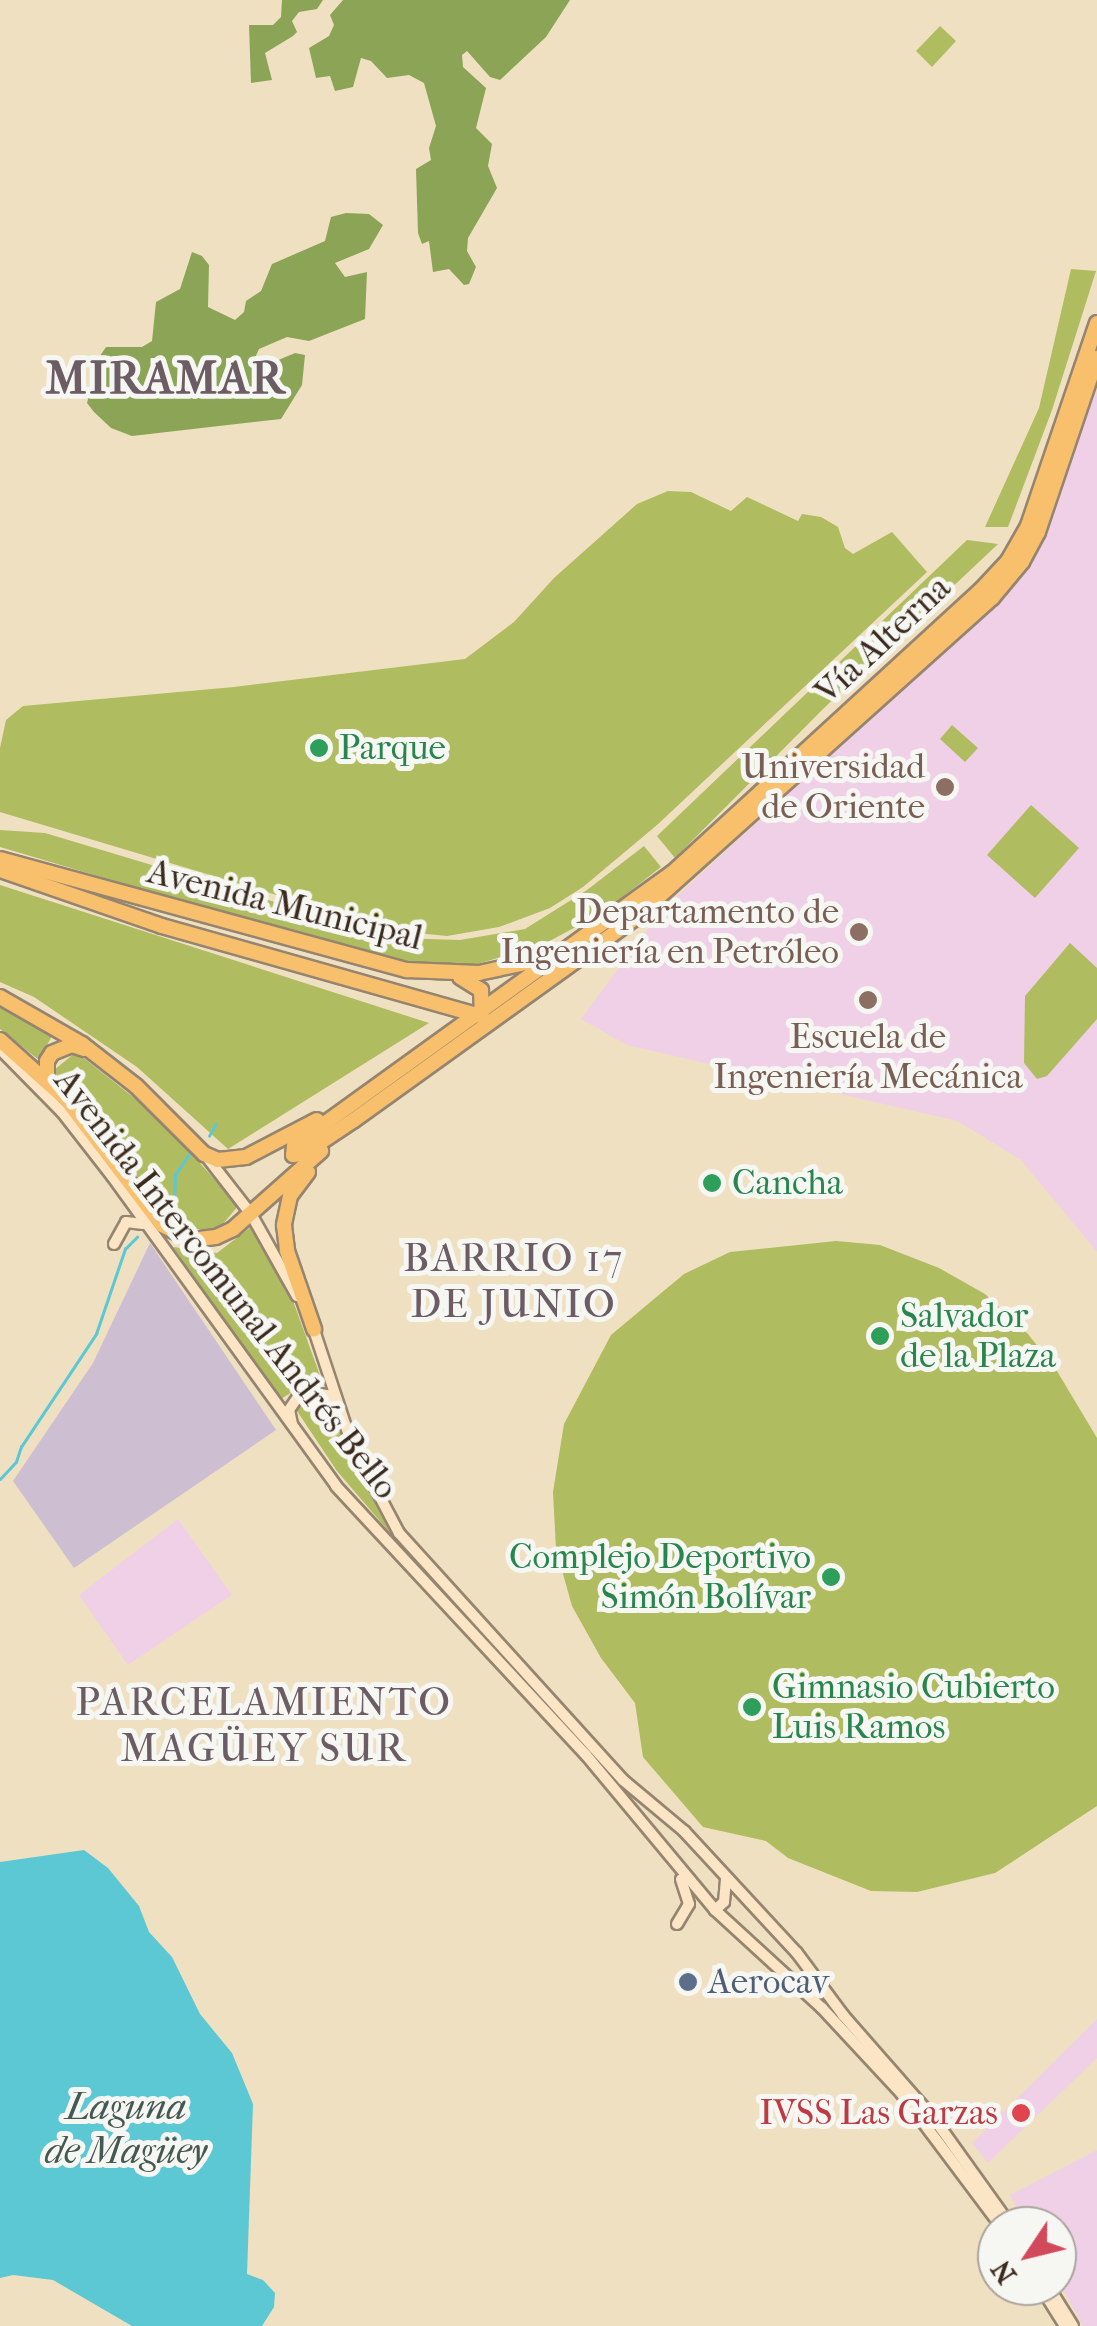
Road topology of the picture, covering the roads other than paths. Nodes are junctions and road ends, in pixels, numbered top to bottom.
1 (1097, 323) edge
2 (1097, 358) edge
3 (0, 859) edge
4 (0, 870) edge
5 (559, 954) junction
6 (440, 973) junction
7 (470, 980) junction
8 (0, 996) edge
9 (436, 1005) junction
10 (474, 1012) junction
11 (500, 1014) junction
12 (441, 1039) junction
13 (0, 1040) edge
14 (462, 1042) junction
15 (0, 1049) edge
16 (98, 1056) junction
17 (47, 1080) junction
18 (358, 1100) junction
19 (354, 1120) junction
20 (327, 1146) junction
21 (204, 1154) junction
22 (134, 1206) junction
23 (251, 1214) junction
24 (154, 1235) junction
25 (114, 1244) dead end
26 (314, 1330) junction
27 (342, 1414) junction
28 (302, 1442) junction
29 (673, 1865) junction
30 (726, 1876) junction
31 (719, 1906) junction
32 (678, 1924) dead end
33 (987, 2206) edge
34 (997, 2206) edge

1 - 5 highway, Vía Alterna
2 - 11 highway, Vía Alterna
3 - 6 highway, Avenida Municipal
4 - 9 highway, Avenida Municipal
5 - 6 highway, Avenida Municipal
5 - 10 highway, Vía Alterna
6 - 7 highway
7 - 10 highway
7 - 10 highway
8 - 16 highway, Avenida Intercomunal Andrés Bello
9 - 10 highway, Avenida Municipal
9 - 12 highway
10 - 11 highway
10 - 12 highway, Vía Alterna
10 - 14 highway
11 - 14 highway, Vía Alterna
12 - 18 highway, Vía Alterna
13 - 17 highway
14 - 19 highway, Vía Alterna
15 - 22 main road, Avenida Intercomunal Andrés Bello
16 - 17 highway
16 - 21 highway, Avenida Intercomunal Andrés Bello
17 - 22 highway
17 - 23 highway
18 - 19 highway
18 - 21 highway
19 - 20 highway
20 - 23 highway
20 - 26 highway
21 - 23 main road, Avenida Intercomunal Andrés Bello
22 - 24 main road, Avenida Intercomunal Andrés Bello
23 - 26 main road, Avenida Intercomunal Andrés Bello
24 - 25 main road
24 - 28 main road, Avenida Intercomunal Andrés Bello
26 - 27 main road, Avenida Intercomunal Andrés Bello
27 - 28 main road
27 - 30 main road, Avenida Intercomunal Andrés Bello
28 - 29 main road, Avenida Intercomunal Andrés Bello
29 - 31 main road, Avenida Intercomunal Andrés Bello
29 - 32 main road
30 - 31 main road
30 - 34 main road, Avenida Intercomunal Andrés Bello
31 - 33 main road, Avenida Intercomunal Andrés Bello

